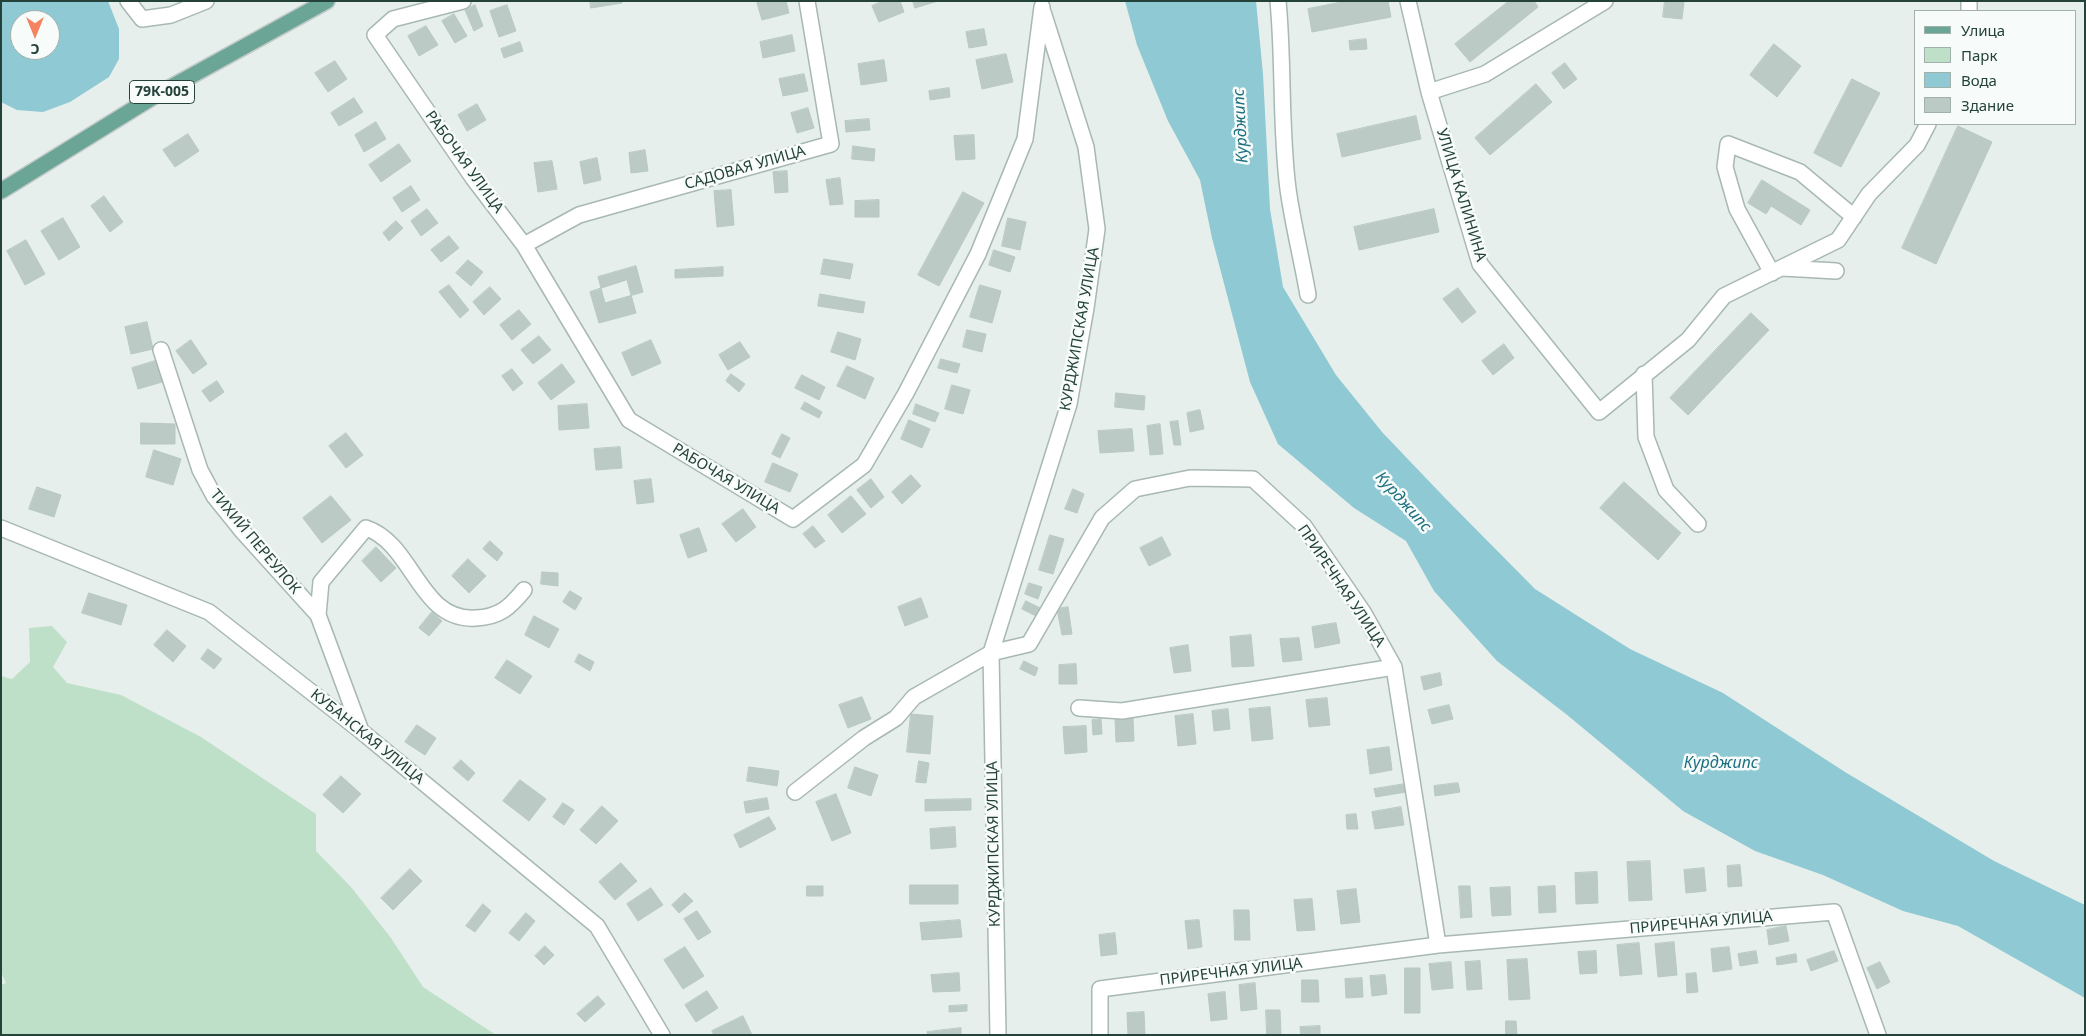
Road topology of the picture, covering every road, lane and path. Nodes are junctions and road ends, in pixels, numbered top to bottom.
1 (128, 1) edge
2 (206, 1) edge
3 (327, 1) edge
4 (463, 1) edge
5 (807, 1) edge
6 (1278, 1) edge
7 (1408, 1) edge
8 (1605, 1) edge
9 (1041, 4) edge
10 (1429, 92) junction
11 (1927, 125) edge
12 (1, 191) edge
13 (1854, 217) junction
14 (524, 245) junction
15 (1777, 270) junction
16 (1836, 271) dead end
17 (1308, 295) dead end
18 (161, 350) dead end
19 (1644, 374) junction
20 (1698, 524) dead end
21 (1, 528) edge
22 (524, 590) dead end
23 (318, 615) junction
24 (991, 652) junction
25 (1394, 668) junction
26 (1079, 708) dead end
27 (361, 731) junction
28 (795, 792) dead end
29 (1438, 945) junction
30 (662, 1035) edge
31 (998, 1035) edge
32 (1100, 1035) edge
33 (1878, 1035) edge

1 - 2 street
3 - 12 main road, 79К-005
4 - 14 street, РАБОЧАЯ УЛИЦА
5 - 14 street, САДОВАЯ УЛИЦА
6 - 17 street
7 - 10 street, УЛИЦА КАЛИНИНА
8 - 10 street
9 - 14 street, РАБОЧАЯ УЛИЦА
9 - 24 street, КУРДЖИПСКАЯ УЛИЦА
10 - 19 street, УЛИЦА КАЛИНИНА
11 - 13 street
13 - 15 street
13 - 15 street
15 - 16 street
15 - 19 street
18 - 23 street, ТИХИЙ ПЕРЕУЛОК
19 - 20 street
21 - 27 street, КУБАНСКАЯ УЛИЦА
22 - 23 street, ТИХИЙ ПЕРЕУЛОК
23 - 27 street, ТИХИЙ ПЕРЕУЛОК
24 - 25 street, ПРИРЕЧНАЯ УЛИЦА
24 - 28 street
24 - 31 street, КУРДЖИПСКАЯ УЛИЦА
25 - 26 street, ПРИРЕЧНАЯ УЛИЦА
25 - 29 street, ПРИРЕЧНАЯ УЛИЦА
27 - 30 street, КУБАНСКАЯ УЛИЦА
29 - 32 street, ПРИРЕЧНАЯ УЛИЦА
29 - 33 street, ПРИРЕЧНАЯ УЛИЦА

